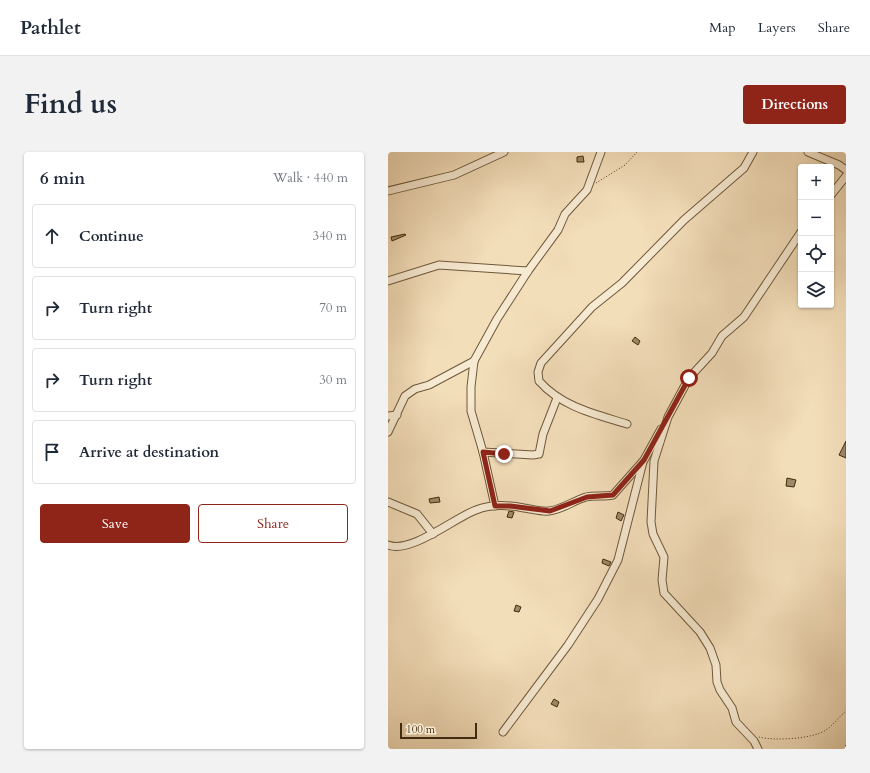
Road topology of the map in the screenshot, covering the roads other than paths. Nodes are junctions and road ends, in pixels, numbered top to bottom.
1 (504, 152) edge
2 (601, 152) edge
3 (753, 152) edge
4 (808, 152) edge
5 (846, 170) edge
6 (846, 176) edge
7 (388, 191) edge
8 (834, 191) edge
9 (798, 236) edge
10 (528, 271) junction
11 (388, 281) edge
12 (474, 360) junction
13 (557, 398) junction
14 (397, 415) junction
15 (388, 416) edge
16 (668, 417) junction
17 (627, 424) dead end
18 (388, 432) edge
19 (483, 452) junction
20 (644, 460) junction
21 (388, 502) edge
22 (495, 506) junction
23 (433, 534) junction
24 (388, 545) edge
25 (503, 732) dead end
26 (758, 749) edge

1 - 7 street
2 - 10 street
3 - 13 street
4 - 5 street
6 - 8 street
9 - 16 street
10 - 11 street
10 - 12 street
12 - 14 street
12 - 19 street
13 - 17 street
13 - 19 street
14 - 15 street
14 - 18 street
16 - 20 street
16 - 26 street
19 - 22 street
20 - 22 street
20 - 25 street
21 - 23 street
22 - 23 street
23 - 24 street

